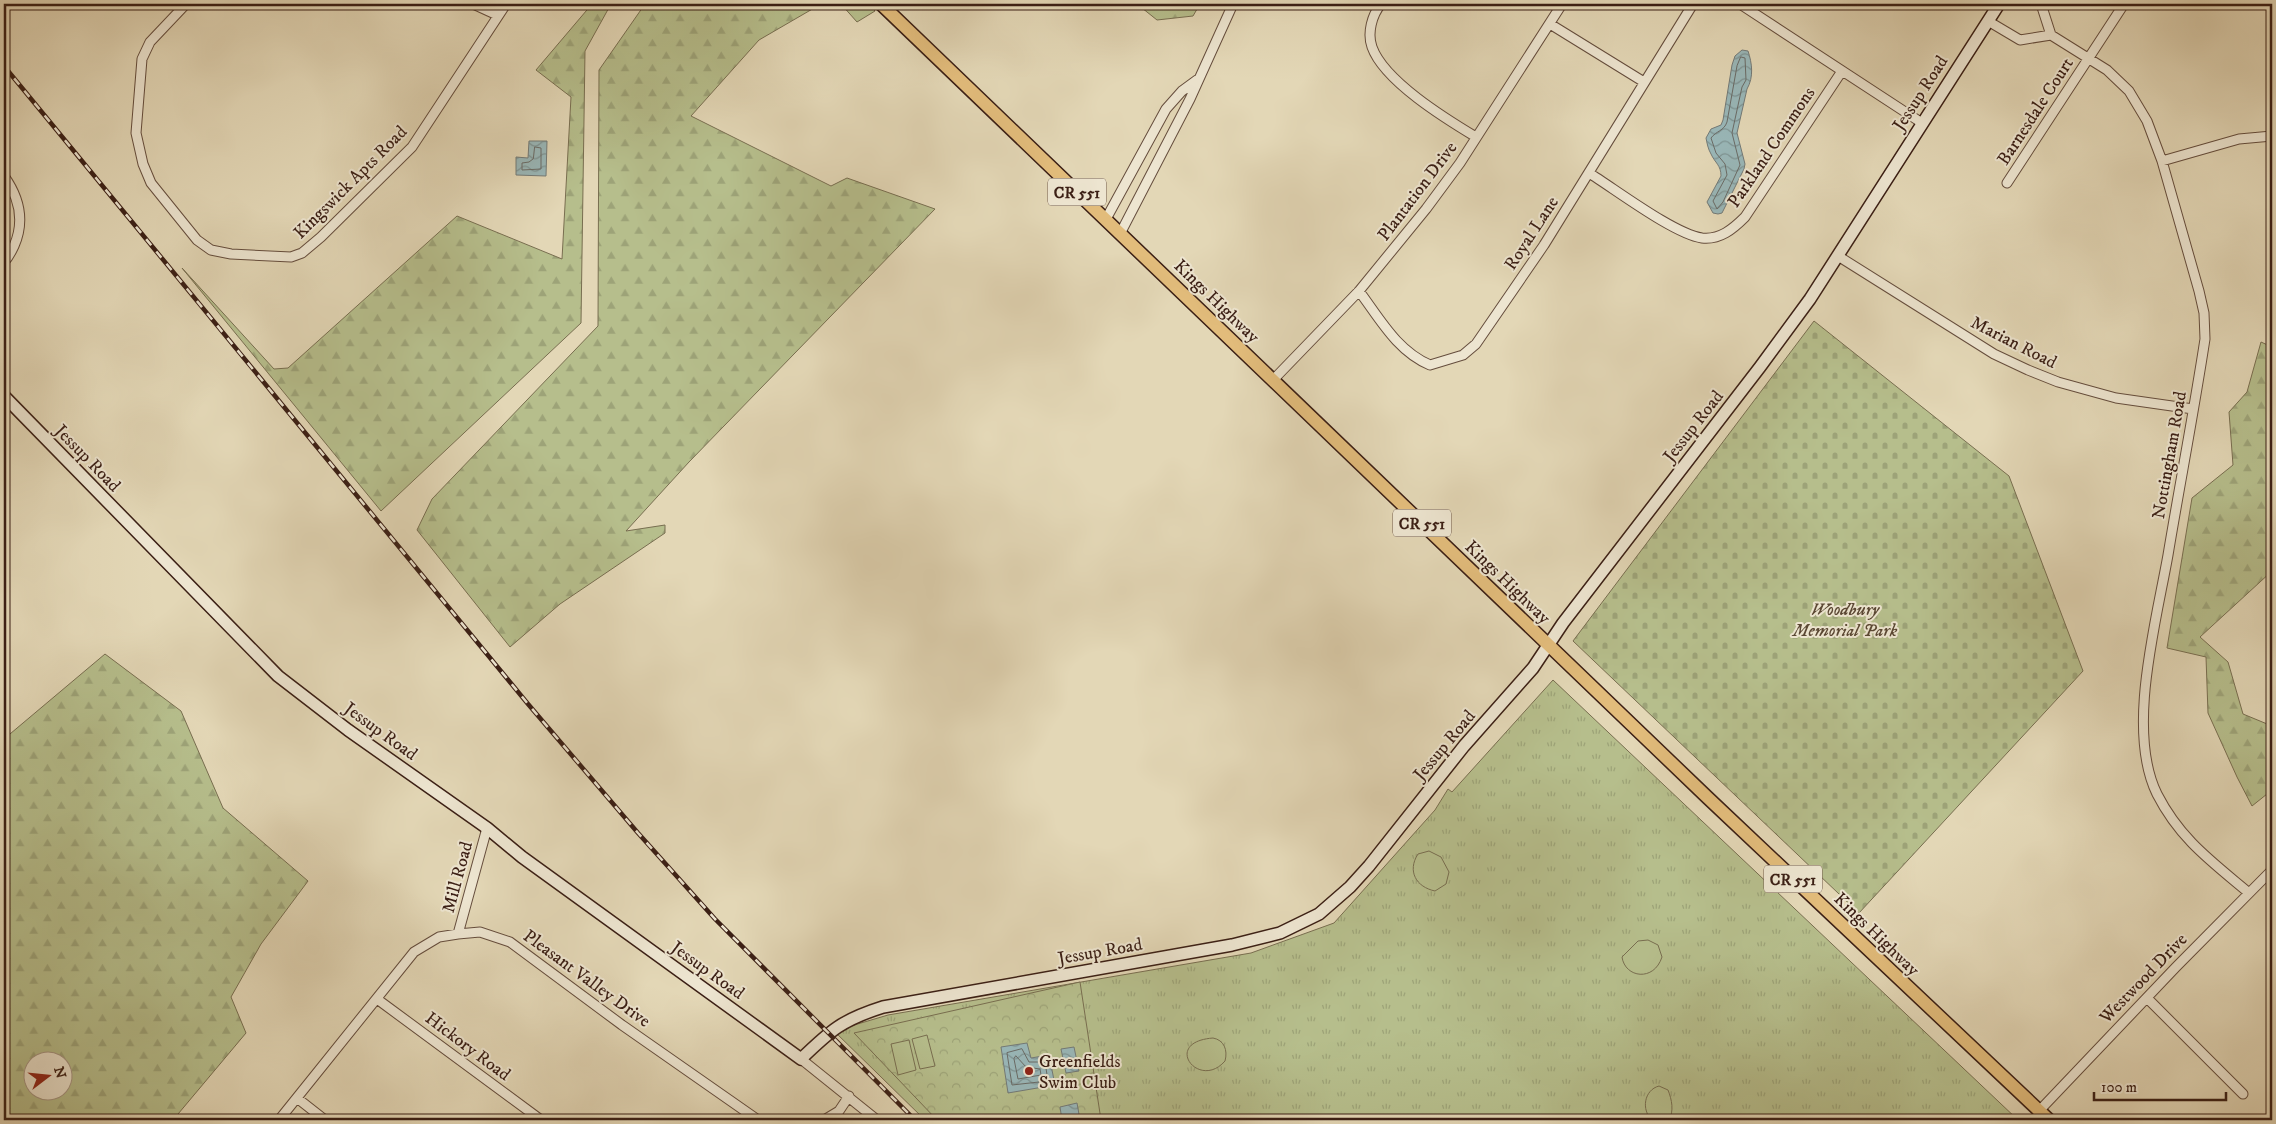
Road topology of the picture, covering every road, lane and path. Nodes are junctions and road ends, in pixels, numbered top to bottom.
1 (186, 4) edge
2 (473, 4) edge
3 (506, 4) edge
4 (881, 4) edge
5 (1234, 4) edge
6 (1381, 4) edge
7 (1562, 4) edge
8 (1692, 4) edge
9 (1740, 4) edge
10 (1999, 4) edge
11 (2041, 4) edge
12 (2124, 4) edge
13 (497, 15) junction
14 (1988, 21) junction
15 (1550, 24) junction
16 (2052, 35) junction
17 (2090, 58) junction
18 (1842, 71) junction
19 (1197, 80) junction
20 (1644, 82) junction
21 (1922, 123) junction
22 (2272, 136) edge
23 (1476, 138) junction
24 (2162, 161) junction
25 (1589, 173) junction
26 (4, 176) edge
27 (2007, 183) dead end
28 (1106, 219) junction
29 (1121, 232) junction
30 (1838, 256) junction
31 (4, 262) edge
32 (1359, 291) junction
33 (1274, 379) junction
34 (4, 396) edge
35 (2193, 409) junction
36 (1549, 645) junction
37 (487, 828) junction
38 (2272, 870) edge
39 (2249, 893) junction
40 (458, 934) junction
41 (2147, 998) junction
42 (377, 999) junction
43 (802, 1060) junction
44 (2243, 1094) dead end
45 (849, 1096) junction
46 (297, 1098) junction
47 (2039, 1111) junction
48 (279, 1120) edge
49 (325, 1120) edge
50 (540, 1120) edge
51 (758, 1120) edge
52 (824, 1120) edge
53 (877, 1120) edge
54 (2048, 1120) edge

1 - 13 street, Kingswick Apts Road
2 - 13 street
3 - 13 street, Kingswick Apts Road
4 - 28 main road, Kings Highway / CR 551
5 - 19 street
6 - 23 street
7 - 15 street, Plantation Drive
8 - 20 street, Royal Lane
9 - 18 street
10 - 14 street, Jessup Road
11 - 16 street
12 - 17 street, Barnesdale Court
14 - 16 street
14 - 21 street, Jessup Road
15 - 20 street
15 - 23 street, Plantation Drive
16 - 17 street, Nottingham Road
17 - 24 street, Nottingham Road
17 - 27 street, Barnesdale Court
18 - 21 street
18 - 25 street, Parkland Commons
19 - 28 street
19 - 29 street
20 - 25 street, Royal Lane
21 - 30 street, Jessup Road
22 - 24 street
23 - 32 street, Plantation Drive
24 - 35 street, Nottingham Road
25 - 32 street, Royal Lane
26 - 31 street
28 - 29 main road, Kings Highway / CR 551
29 - 33 main road, Kings Highway / CR 551
30 - 35 street, Marian Road
30 - 36 street, Jessup Road
32 - 33 street, Plantation Drive
33 - 36 main road, Kings Highway / CR 551
34 - 37 street, Jessup Road
35 - 39 street, Nottingham Road
36 - 43 street, Jessup Road
36 - 47 main road, Kings Highway / CR 551
37 - 40 street, Mill Road
37 - 43 street, Jessup Road
38 - 39 street, Westwood Drive
39 - 41 street, Westwood Drive
40 - 42 street, Pleasant Valley Drive
40 - 51 street, Pleasant Valley Drive
41 - 44 street
41 - 47 street, Westwood Drive
42 - 46 street, Pleasant Valley Drive
42 - 50 street, Hickory Road
43 - 45 street
45 - 52 street
45 - 53 street
46 - 48 street, Pleasant Valley Drive
46 - 49 street
47 - 54 main road, Kings Highway / CR 551

